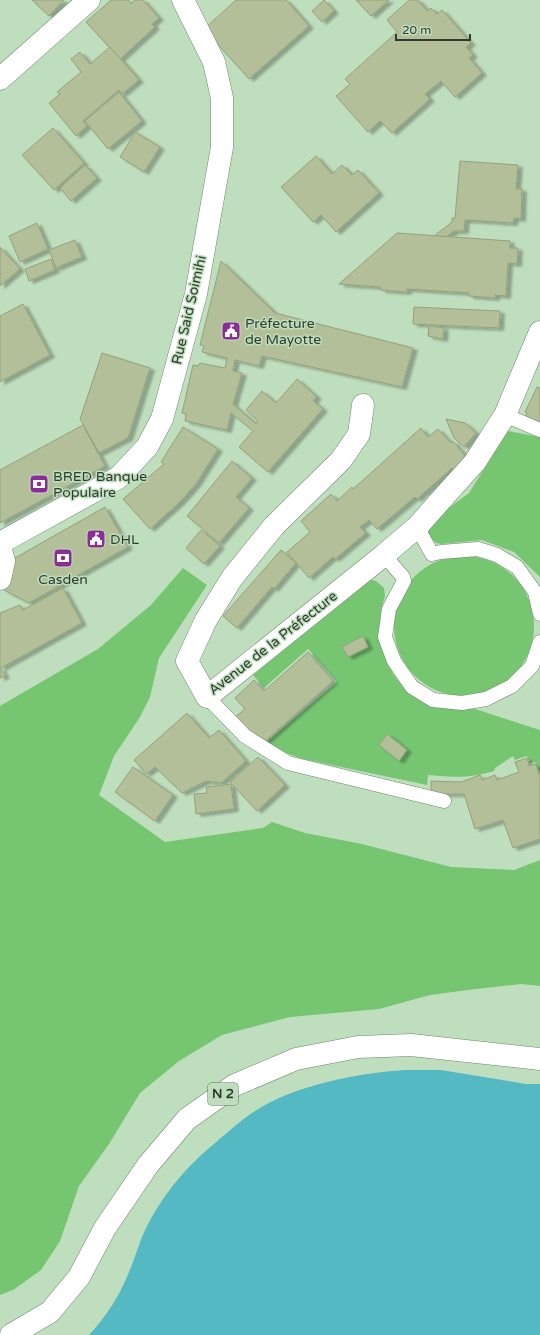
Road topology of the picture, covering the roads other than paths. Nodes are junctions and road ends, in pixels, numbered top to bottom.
1 (90, 0) edge
2 (183, 0) edge
3 (0, 79) edge
4 (540, 332) edge
5 (363, 405) dead end
6 (505, 415) junction
7 (540, 430) edge
8 (417, 527) junction
9 (0, 543) edge
10 (0, 547) edge
11 (384, 555) junction
12 (0, 579) edge
13 (540, 614) edge
14 (540, 642) edge
15 (207, 697) junction
16 (444, 801) dead end
17 (540, 1059) edge
18 (11, 1335) edge

1 - 3 street
2 - 9 street, Rue Said Soimihi
4 - 6 street, Avenue de la Préfecture
5 - 15 street, Avenue de la Préfecture
6 - 7 lane
6 - 8 street, Avenue de la Préfecture
8 - 11 street, Avenue de la Préfecture
8 - 13 lane
10 - 12 street
11 - 14 lane
11 - 15 street, Avenue de la Préfecture
15 - 16 lane
17 - 18 street, N 2

